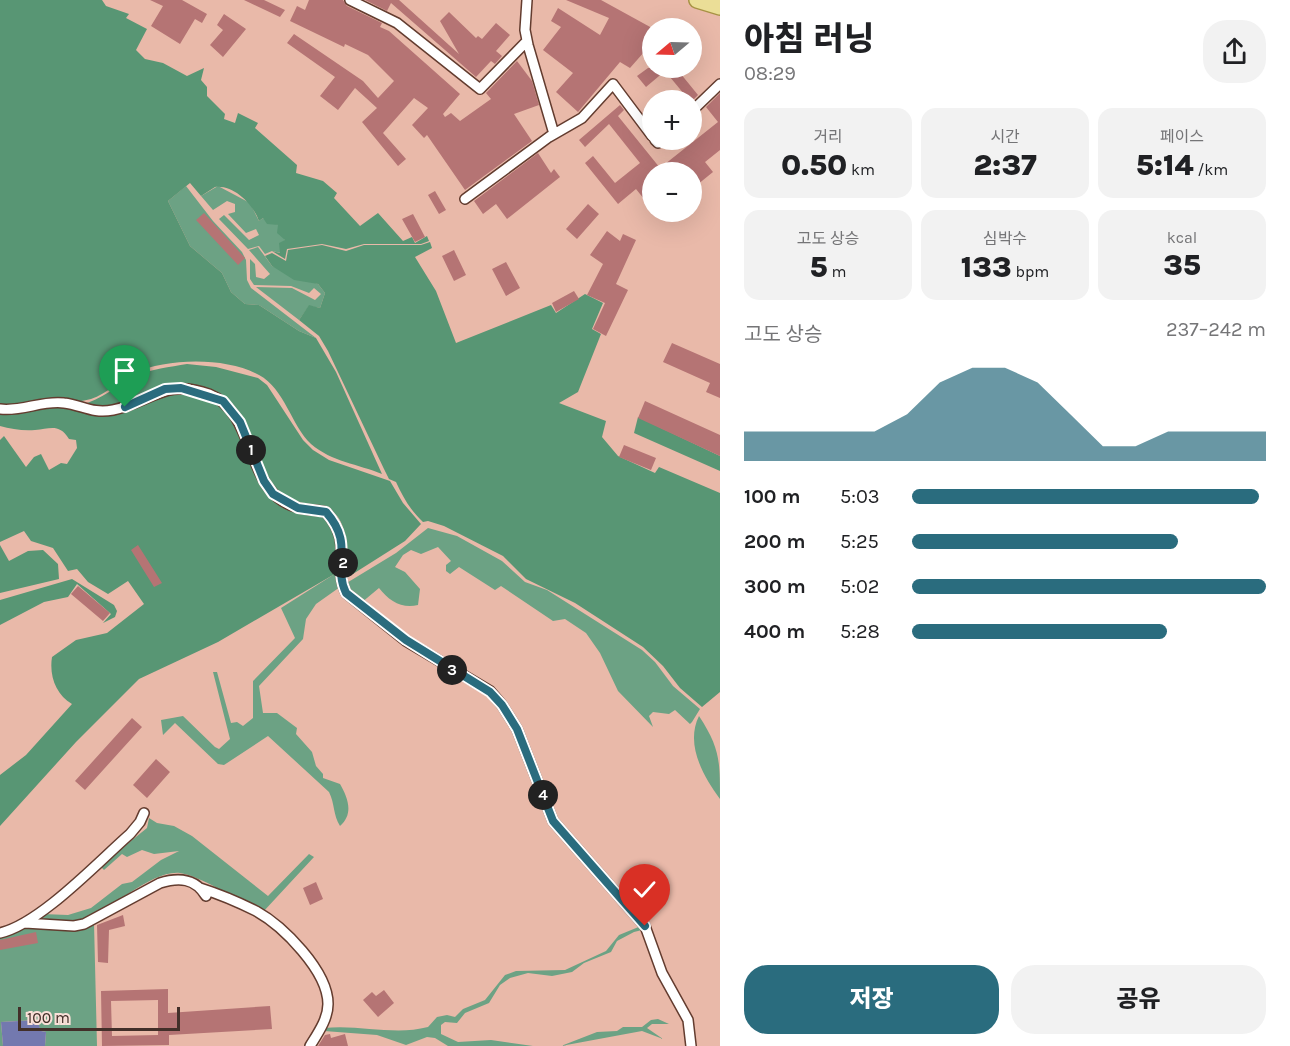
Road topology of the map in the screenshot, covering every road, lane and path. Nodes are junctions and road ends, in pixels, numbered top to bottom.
1 (350, 0) edge
2 (527, 0) edge
3 (697, 0) edge
4 (720, 7) edge
5 (527, 40) junction
6 (720, 84) edge
7 (702, 101) edge
8 (642, 123) edge
9 (554, 134) junction
10 (465, 199) dead end
11 (0, 409) edge
12 (144, 813) dead end
13 (25, 923) junction
14 (0, 933) edge
15 (310, 1046) edge
16 (691, 1046) edge

1 - 5 street
2 - 5 street
3 - 4 main road
5 - 9 street
6 - 7 street
8 - 9 street
9 - 10 street
11 - 16 street
12 - 13 street
13 - 14 street
13 - 15 street

